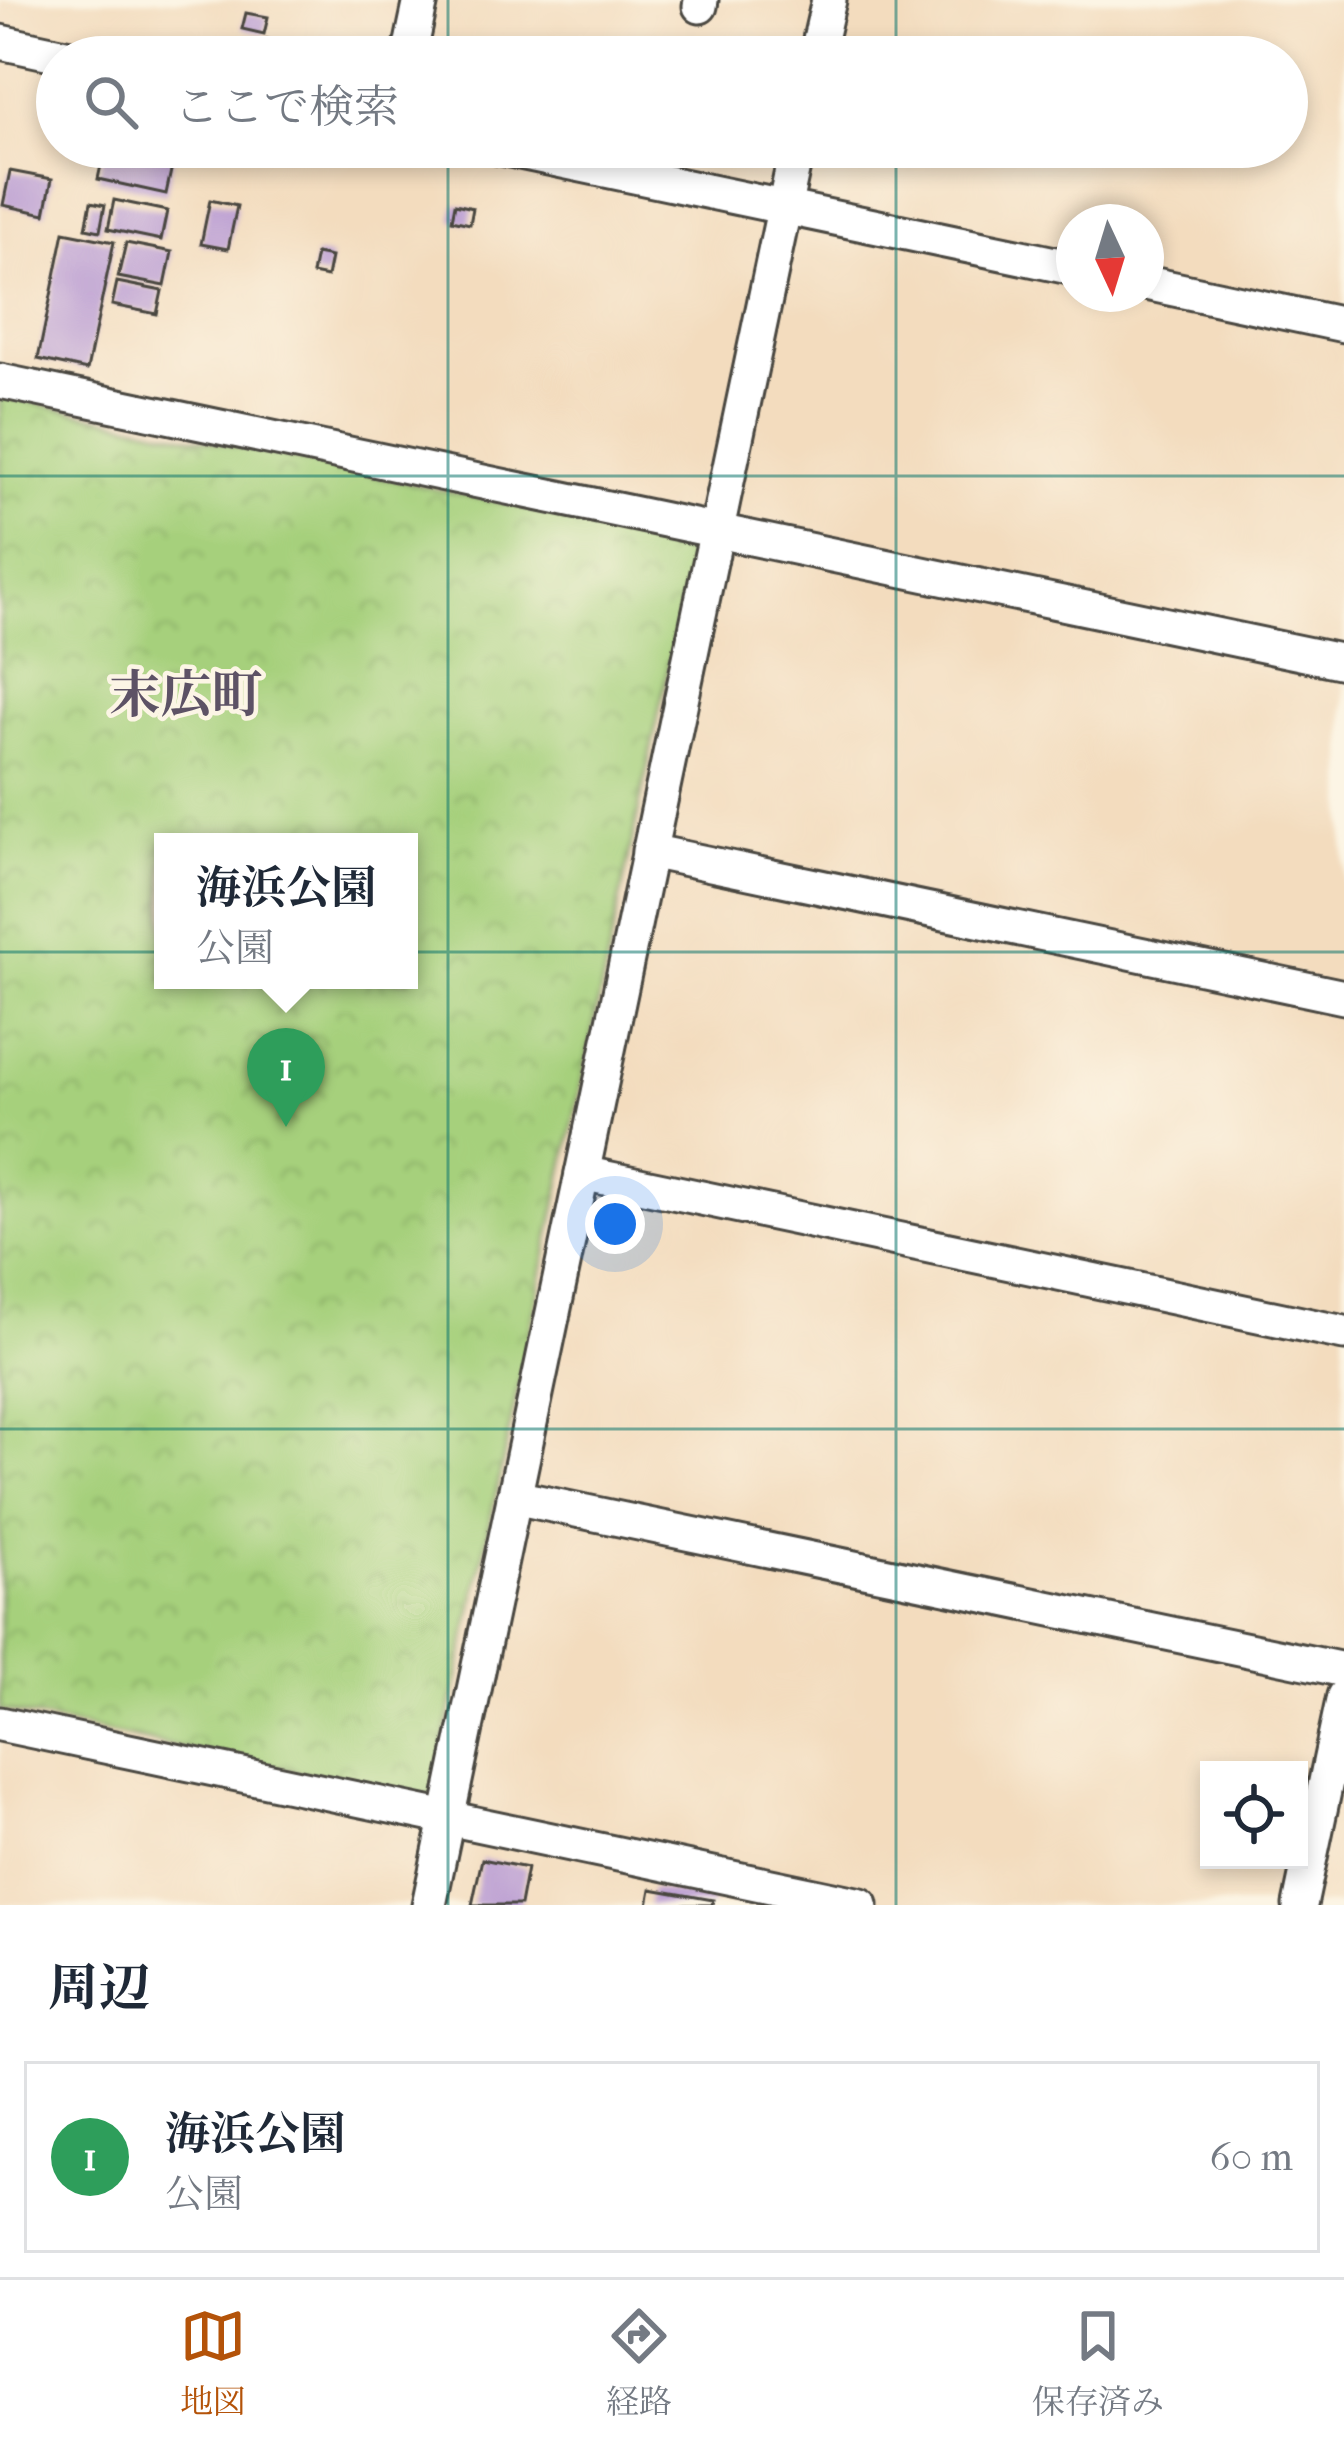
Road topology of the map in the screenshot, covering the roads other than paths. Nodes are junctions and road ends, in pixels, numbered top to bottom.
1 (421, 0) edge
2 (829, 0) edge
3 (413, 36) edge
4 (821, 36) edge
5 (0, 42) edge
6 (36, 50) edge
7 (597, 168) edge
8 (792, 168) edge
9 (784, 207) junction
10 (1056, 264) edge
11 (1164, 287) edge
12 (1344, 325) edge
13 (0, 381) edge
14 (716, 532) junction
15 (1344, 662) edge
16 (649, 850) junction
17 (1344, 998) edge
18 (582, 1173) junction
19 (1344, 1333) edge
20 (514, 1497) junction
21 (1344, 1670) edge
22 (1344, 1696) edge
23 (0, 1724) edge
24 (447, 1818) junction
25 (429, 1905) edge
26 (861, 1905) edge
27 (1300, 1905) edge

1 - 3 street
2 - 4 street
5 - 6 street
7 - 9 street
8 - 9 street
9 - 10 street
9 - 14 street
11 - 12 street
13 - 14 street
14 - 15 street
14 - 16 street
16 - 17 street
16 - 18 street
18 - 19 street
18 - 20 street
20 - 21 street
20 - 24 street
22 - 27 street
23 - 24 street
24 - 25 street
24 - 26 street

